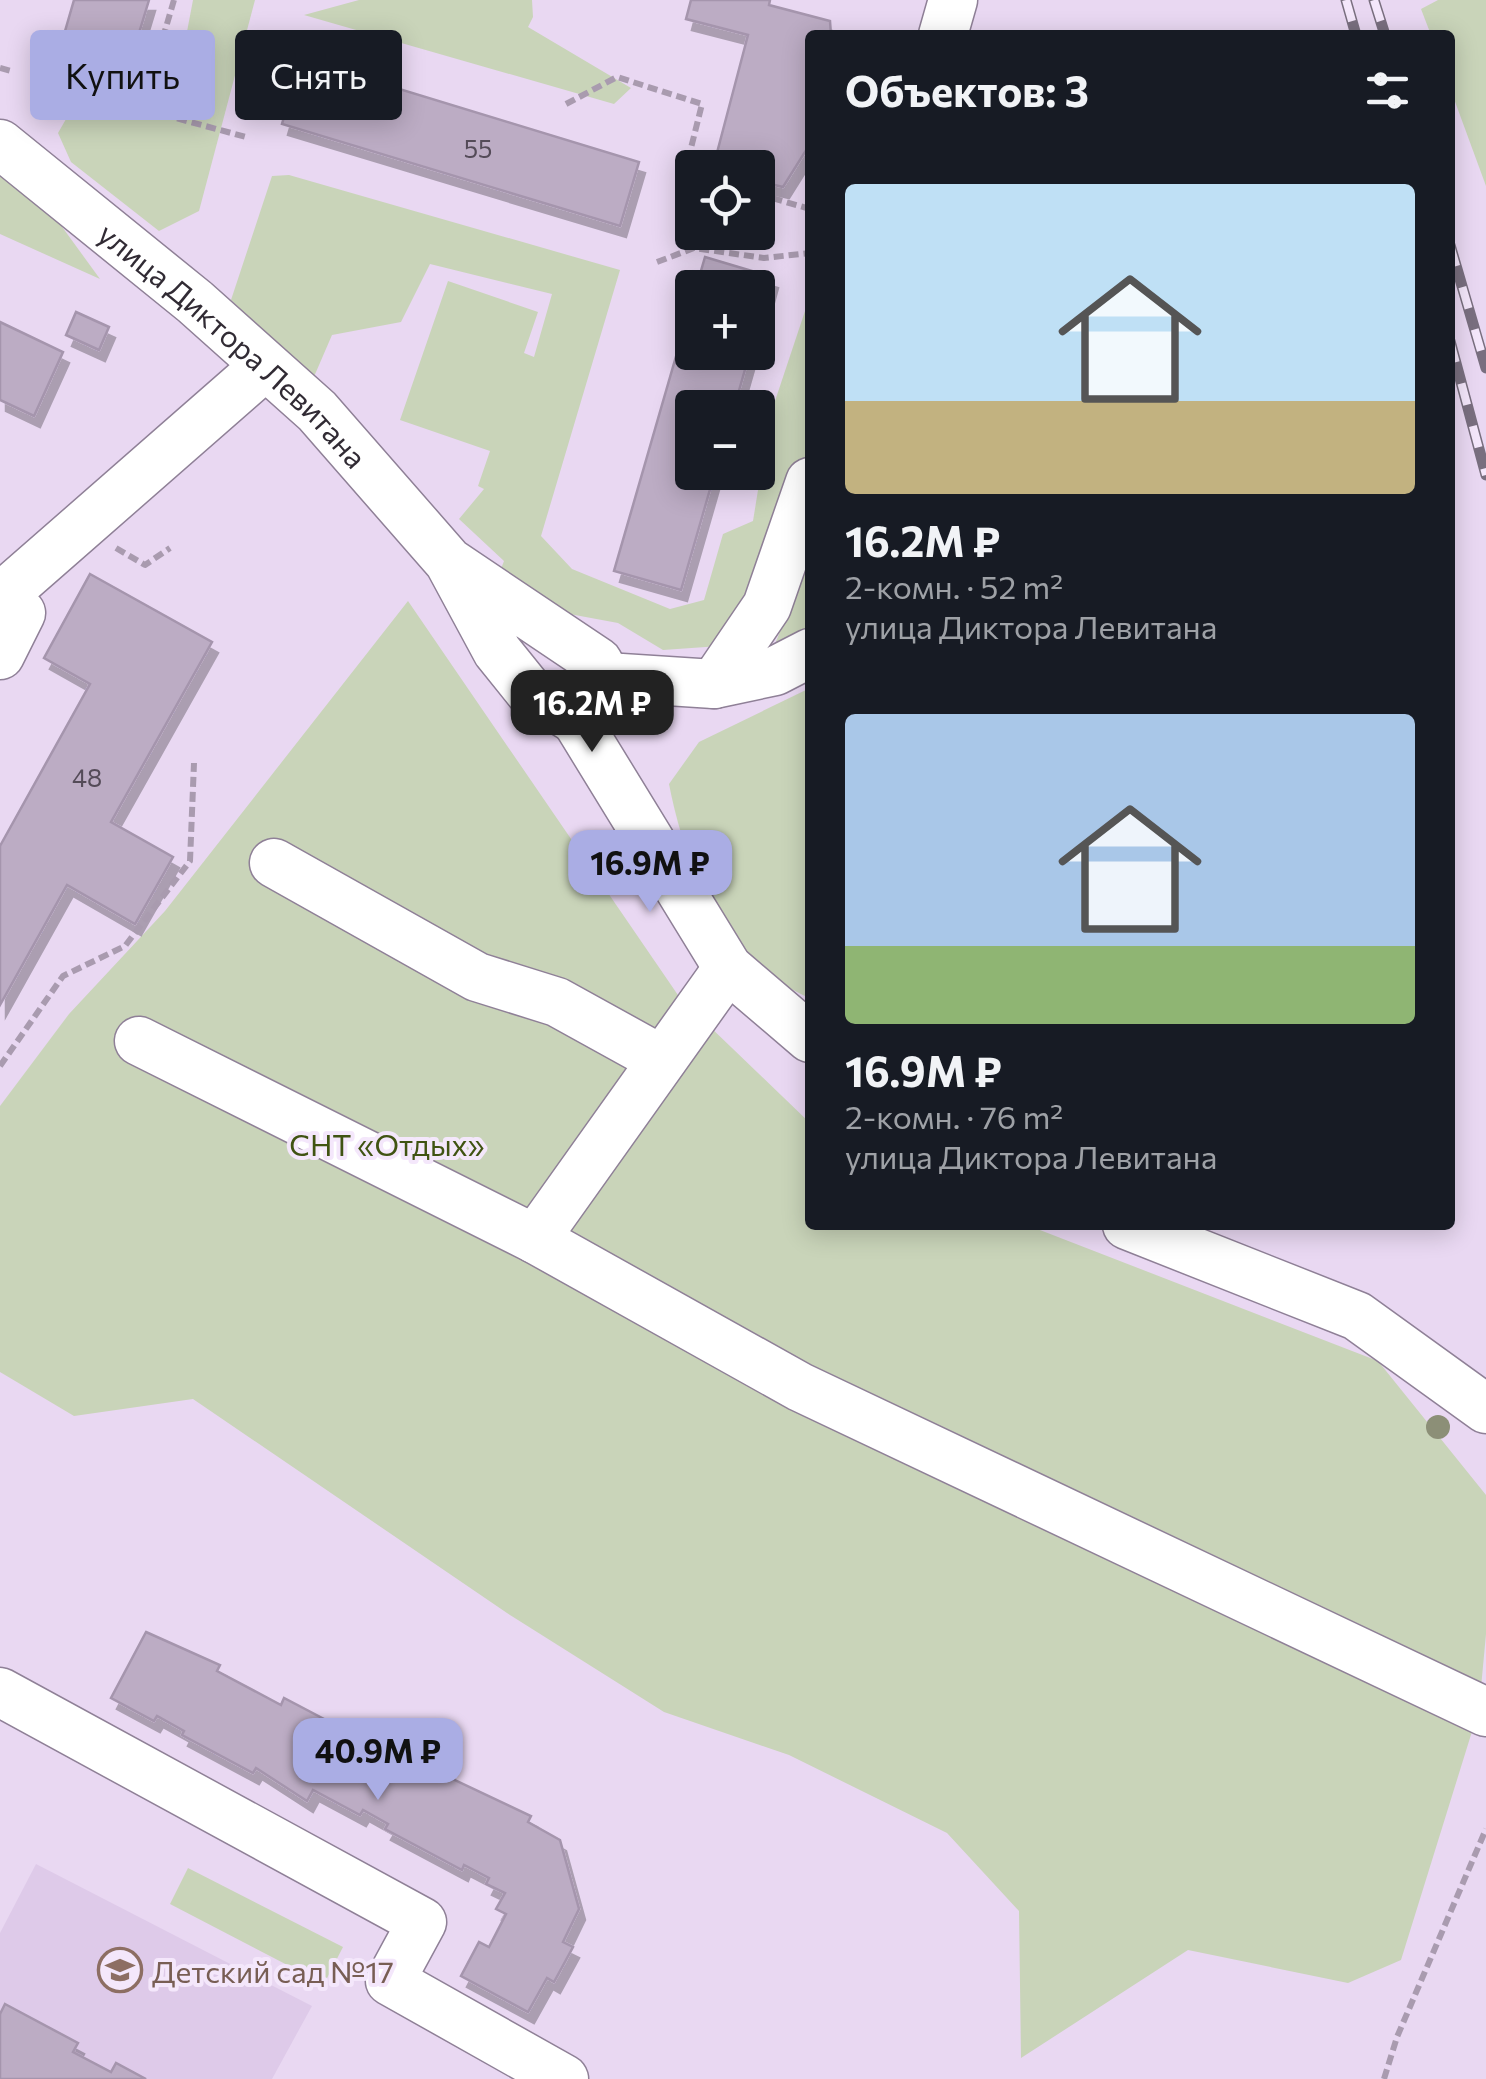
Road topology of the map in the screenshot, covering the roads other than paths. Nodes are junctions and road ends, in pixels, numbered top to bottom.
1 (953, 0) edge
2 (944, 30) edge
3 (0, 144) edge
4 (266, 366) junction
5 (805, 496) edge
6 (448, 562) junction
7 (1, 597) edge
8 (0, 655) edge
9 (805, 655) edge
10 (606, 678) junction
11 (714, 684) junction
12 (576, 720) junction
13 (274, 862) dead end
14 (728, 968) junction
15 (805, 1034) edge
16 (139, 1041) dead end
17 (662, 1060) junction
18 (1141, 1230) edge
19 (535, 1239) junction
20 (1486, 1409) edge
21 (0, 1692) edge
22 (1486, 1712) edge
23 (564, 2079) edge

1 - 2 street
3 - 4 street, улица Диктора Левитана
4 - 6 street, улица Диктора Левитана
4 - 7 street
5 - 11 street
6 - 10 street, улица Диктора Левитана
6 - 12 street, улица Диктора Левитана
7 - 8 street
9 - 11 street
10 - 11 street
10 - 12 street
12 - 14 street, улица Диктора Левитана
13 - 17 street
14 - 15 street, улица Диктора Левитана
14 - 17 street
16 - 19 street
17 - 19 street
18 - 20 street
19 - 22 street
21 - 23 street

